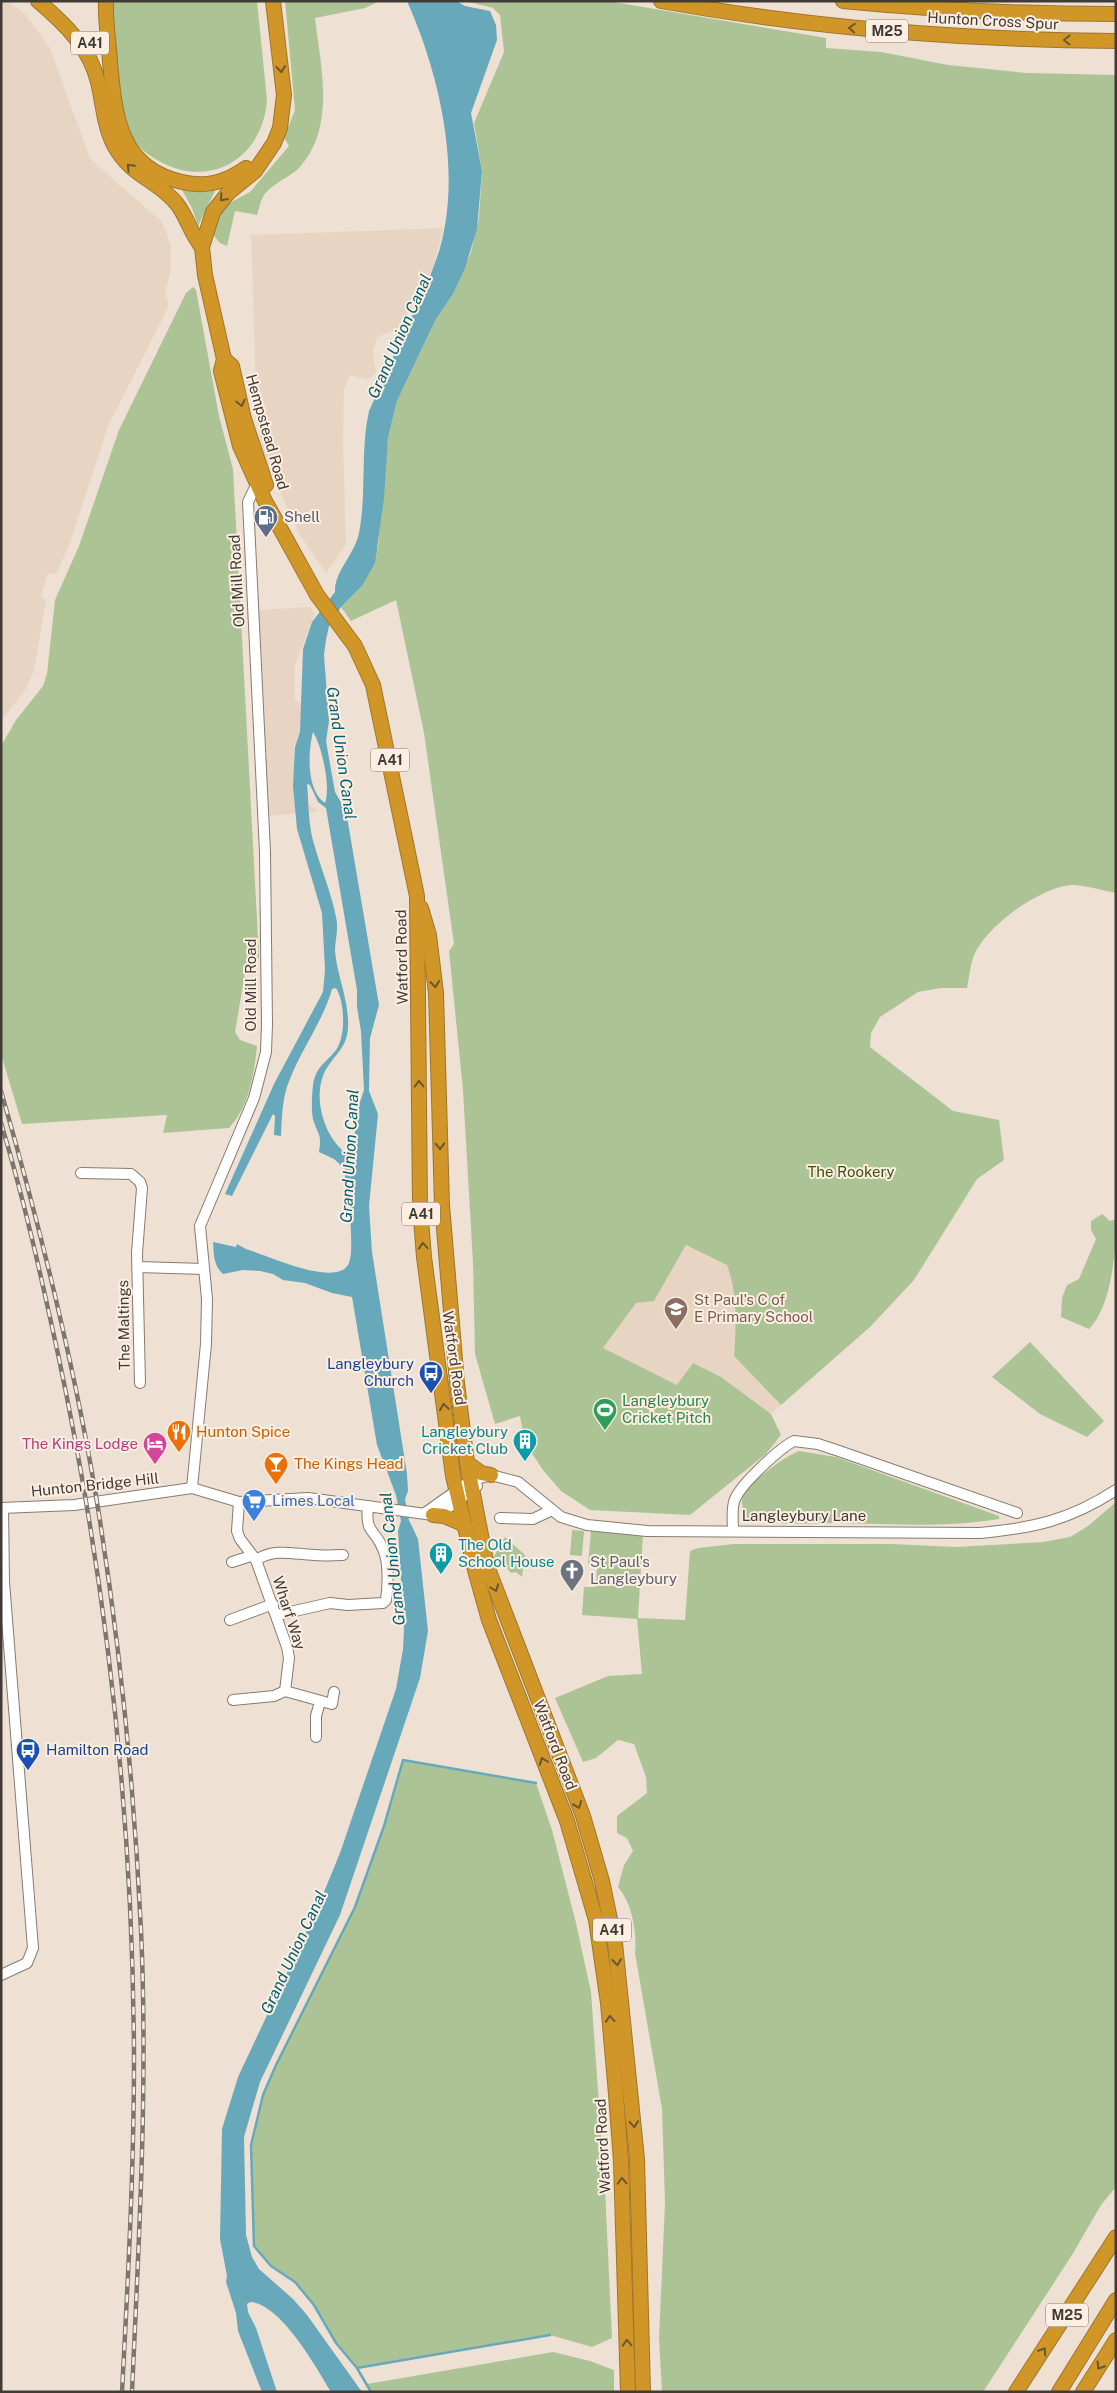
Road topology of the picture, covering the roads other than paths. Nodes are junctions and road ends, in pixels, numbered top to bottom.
1 (38, 1) edge
2 (50, 1) edge
3 (106, 1) edge
4 (273, 1) edge
5 (661, 1) edge
6 (843, 1) edge
7 (1116, 14) edge
8 (1116, 41) edge
9 (113, 96) junction
10 (268, 153) junction
11 (151, 169) junction
12 (196, 235) junction
13 (260, 478) junction
14 (417, 896) junction
15 (81, 1173) dead end
16 (138, 1266) junction
17 (204, 1269) junction
18 (140, 1383) dead end
19 (466, 1463) junction
20 (494, 1476) junction
21 (471, 1485) junction
22 (192, 1488) junction
23 (1116, 1490) edge
24 (457, 1495) junction
25 (239, 1502) junction
26 (368, 1506) junction
27 (2, 1508) edge
28 (550, 1511) junction
29 (424, 1513) junction
30 (1017, 1513) dead end
31 (500, 1518) dead end
32 (464, 1524) junction
33 (732, 1531) junction
34 (343, 1555) dead end
35 (253, 1558) junction
36 (232, 1562) dead end
37 (273, 1604) junction
38 (277, 1615) junction
39 (230, 1620) dead end
40 (285, 1691) junction
41 (334, 1692) dead end
42 (233, 1700) dead end
43 (320, 1702) junction
44 (316, 1737) dead end
45 (1, 1975) edge
46 (1116, 2237) edge
47 (1116, 2300) edge
48 (1116, 2340) edge
49 (628, 2392) edge
50 (643, 2392) edge
51 (1016, 2392) edge
52 (1059, 2392) edge
53 (1084, 2392) edge

12 -> 1 highway
2 - 9 highway, A41
3 - 9 highway
4 -> 10 highway, Hempstead Road
8 -> 5 highway, Hunton Cross Spur / M25
6 - 7 highway, Hunton Cross Spur / M25
9 - 11 highway, Hempstead Road
10 - 11 highway
10 -> 12 highway, Hempstead Road / A41
11 - 12 highway, Hempstead Road / A41
12 - 13 highway, Hempstead Road / A41
13 - 14 highway, Watford Road / A41
13 - 17 street, Old Mill Road
14 -> 19 highway, Watford Road / A41
24 -> 14 highway, Watford Road / A41
15 - 16 street, The Maltings
16 - 17 street, The Maltings
16 - 18 street, The Maltings
17 - 22 street, Old Mill Road
19 - 20 highway
19 - 21 highway, Watford Road / A41
20 - 21 street
20 - 28 street, Langleybury Lane
21 - 24 street
21 -> 50 highway, Watford Road / A41
22 - 25 street
22 - 27 street, Hunton Bridge Hill
23 - 33 street, Langleybury Lane
24 - 29 street
24 - 32 highway, Watford Road / A41
25 - 26 street
25 - 35 street, Wharf Way
26 - 29 street
26 - 38 street
27 - 45 street
28 - 31 street
28 - 33 street, Langleybury Lane
29 - 32 highway
30 - 33 street
49 -> 32 highway, Watford Road / A41
34 - 35 street
35 - 36 street
35 - 37 street, Wharf Way
37 - 38 street, Wharf Way
37 - 39 street
38 - 40 street, Wharf Way
40 - 42 street
40 - 43 street
41 - 43 street
43 - 44 street
51 -> 46 highway, M25
47 - 52 highway, M25
48 -> 53 highway

